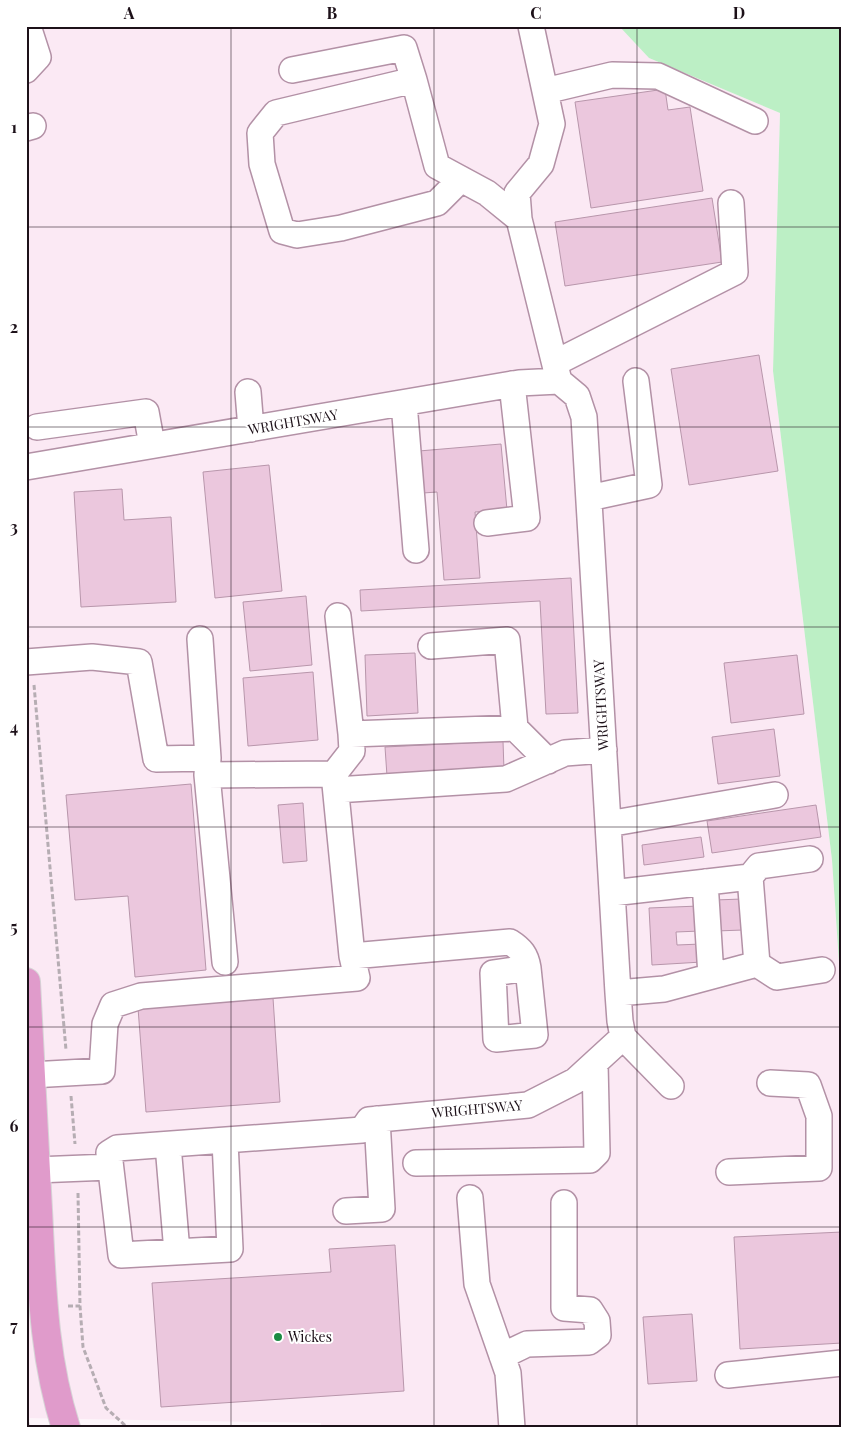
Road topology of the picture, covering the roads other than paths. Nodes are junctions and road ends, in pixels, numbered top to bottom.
1 (28, 26) edge
2 (531, 26) edge
3 (26, 70) edge
4 (292, 70) dead end
5 (414, 80) junction
6 (545, 91) junction
7 (755, 121) dead end
8 (461, 179) junction
9 (731, 203) dead end
10 (519, 219) junction
11 (557, 372) junction
12 (636, 381) dead end
13 (512, 384) junction
14 (248, 392) dead end
15 (404, 403) junction
16 (32, 422) edge
17 (251, 428) junction
18 (152, 445) junction
19 (34, 465) edge
20 (589, 498) junction
21 (487, 523) dead end
22 (416, 550) dead end
23 (338, 616) dead end
24 (200, 639) dead end
25 (431, 646) dead end
26 (29, 662) edge
27 (515, 728) junction
28 (351, 734) junction
29 (604, 750) junction
30 (548, 761) junction
31 (207, 766) junction
32 (335, 782) junction
33 (775, 794) dead end
34 (608, 824) junction
35 (810, 859) dead end
36 (750, 877) junction
37 (705, 882) junction
38 (612, 893) junction
39 (352, 956) junction
40 (225, 962) dead end
41 (757, 964) junction
42 (528, 968) dead end
43 (822, 970) dead end
44 (711, 976) junction
45 (26, 982) edge
46 (618, 992) junction
47 (623, 1037) junction
48 (595, 1063) junction
49 (31, 1075) junction
50 (770, 1083) dead end
51 (671, 1086) dead end
52 (373, 1119) junction
53 (225, 1141) junction
54 (168, 1145) junction
55 (416, 1163) dead end
56 (110, 1167) junction
57 (36, 1170) junction
58 (729, 1172) dead end
59 (470, 1198) dead end
60 (564, 1203) dead end
61 (346, 1211) dead end
62 (177, 1252) junction
63 (502, 1356) junction
64 (842, 1363) edge
65 (728, 1375) dead end
66 (66, 1428) edge
67 (512, 1428) edge

1 - 3 street
2 - 6 street
4 - 5 street
5 - 8 street
5 - 8 street
6 - 7 street
6 - 10 street
8 - 10 street
9 - 11 street
10 - 11 street
11 - 13 street, WRIGHTSWAY
11 - 20 street, WRIGHTSWAY
12 - 20 street
13 - 15 street, WRIGHTSWAY
13 - 21 street
14 - 17 street
15 - 17 street, WRIGHTSWAY
15 - 22 street
16 - 18 street
16 - 19 street
17 - 18 street, WRIGHTSWAY
18 - 19 street, WRIGHTSWAY
20 - 29 street, WRIGHTSWAY
23 - 28 street
24 - 31 street
25 - 27 street
26 - 31 street
27 - 28 street
27 - 30 street
28 - 32 street
29 - 30 street
29 - 34 street, WRIGHTSWAY
30 - 32 street
31 - 32 street
31 - 40 street
32 - 39 street
33 - 34 street
34 - 38 street, WRIGHTSWAY
35 - 36 street
36 - 37 street
36 - 41 street
37 - 38 street
37 - 44 street
38 - 46 street, WRIGHTSWAY
39 - 42 street
39 - 49 street
41 - 43 street
41 - 44 street
44 - 46 street
45 - 49 main road
46 - 47 street, WRIGHTSWAY
47 - 48 street, WRIGHTSWAY
47 - 51 street
48 - 52 street, WRIGHTSWAY
48 - 55 street
49 - 57 main road
50 - 58 street
52 - 53 street
52 - 61 street
53 - 54 street
53 - 62 street
54 - 56 street
54 - 62 street
56 - 57 street
56 - 62 street
57 - 66 main road
59 - 63 street
60 - 63 street
63 - 67 street
64 - 65 street

